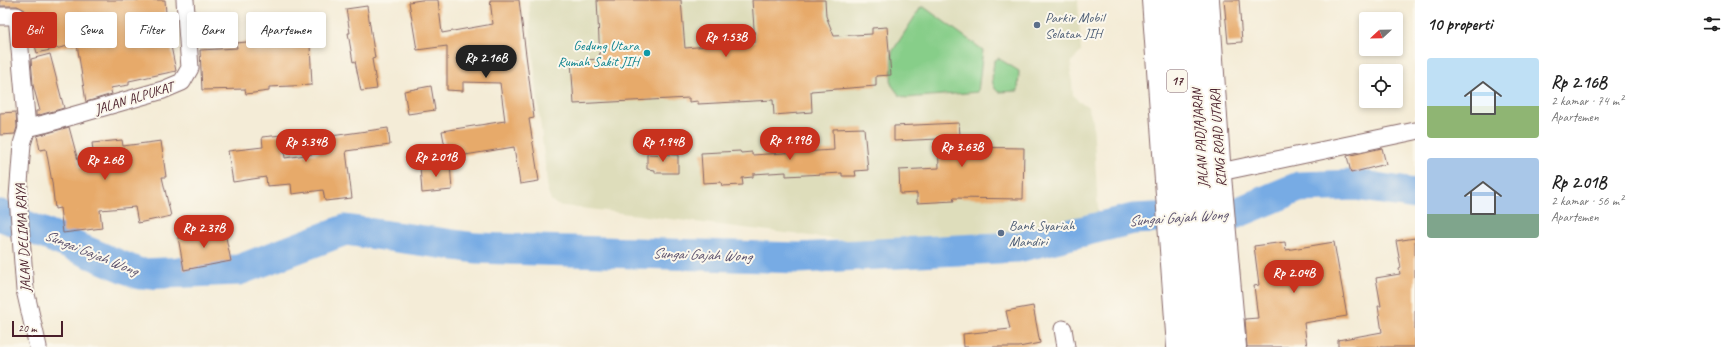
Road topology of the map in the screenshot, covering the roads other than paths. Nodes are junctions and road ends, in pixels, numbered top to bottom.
1 (185, 0) edge
2 (1153, 0) edge
3 (1172, 0) edge
4 (1191, 0) edge
5 (1208, 0) edge
6 (0, 16) edge
7 (27, 128) junction
8 (1415, 131) edge
9 (1179, 163) junction
10 (1220, 174) junction
11 (1199, 258) junction
12 (1063, 329) dead end
13 (38, 347) edge
14 (1066, 347) edge
15 (1178, 347) edge
16 (1195, 347) edge
17 (1215, 347) edge
18 (1235, 347) edge

1 - 7 street, JALAN ALPUKAT
2 - 9 main road, RING ROAD UTARA
3 - 9 main road, JALAN PADJAJARAN / 17
4 - 9 main road, JALAN PADJAJARAN / 17
5 - 10 main road, RING ROAD UTARA
6 - 7 street
7 - 13 street, JALAN DELIMA RAYA
8 - 10 street
9 - 11 main road, JALAN PADJAJARAN / 17
9 - 11 main road, RING ROAD UTARA
10 - 11 main road, RING ROAD UTARA
11 - 15 main road, RING ROAD UTARA
11 - 16 main road, JALAN PADJAJARAN / 17
11 - 17 main road, JALAN PADJAJARAN / 17
11 - 18 main road, RING ROAD UTARA
12 - 14 street

